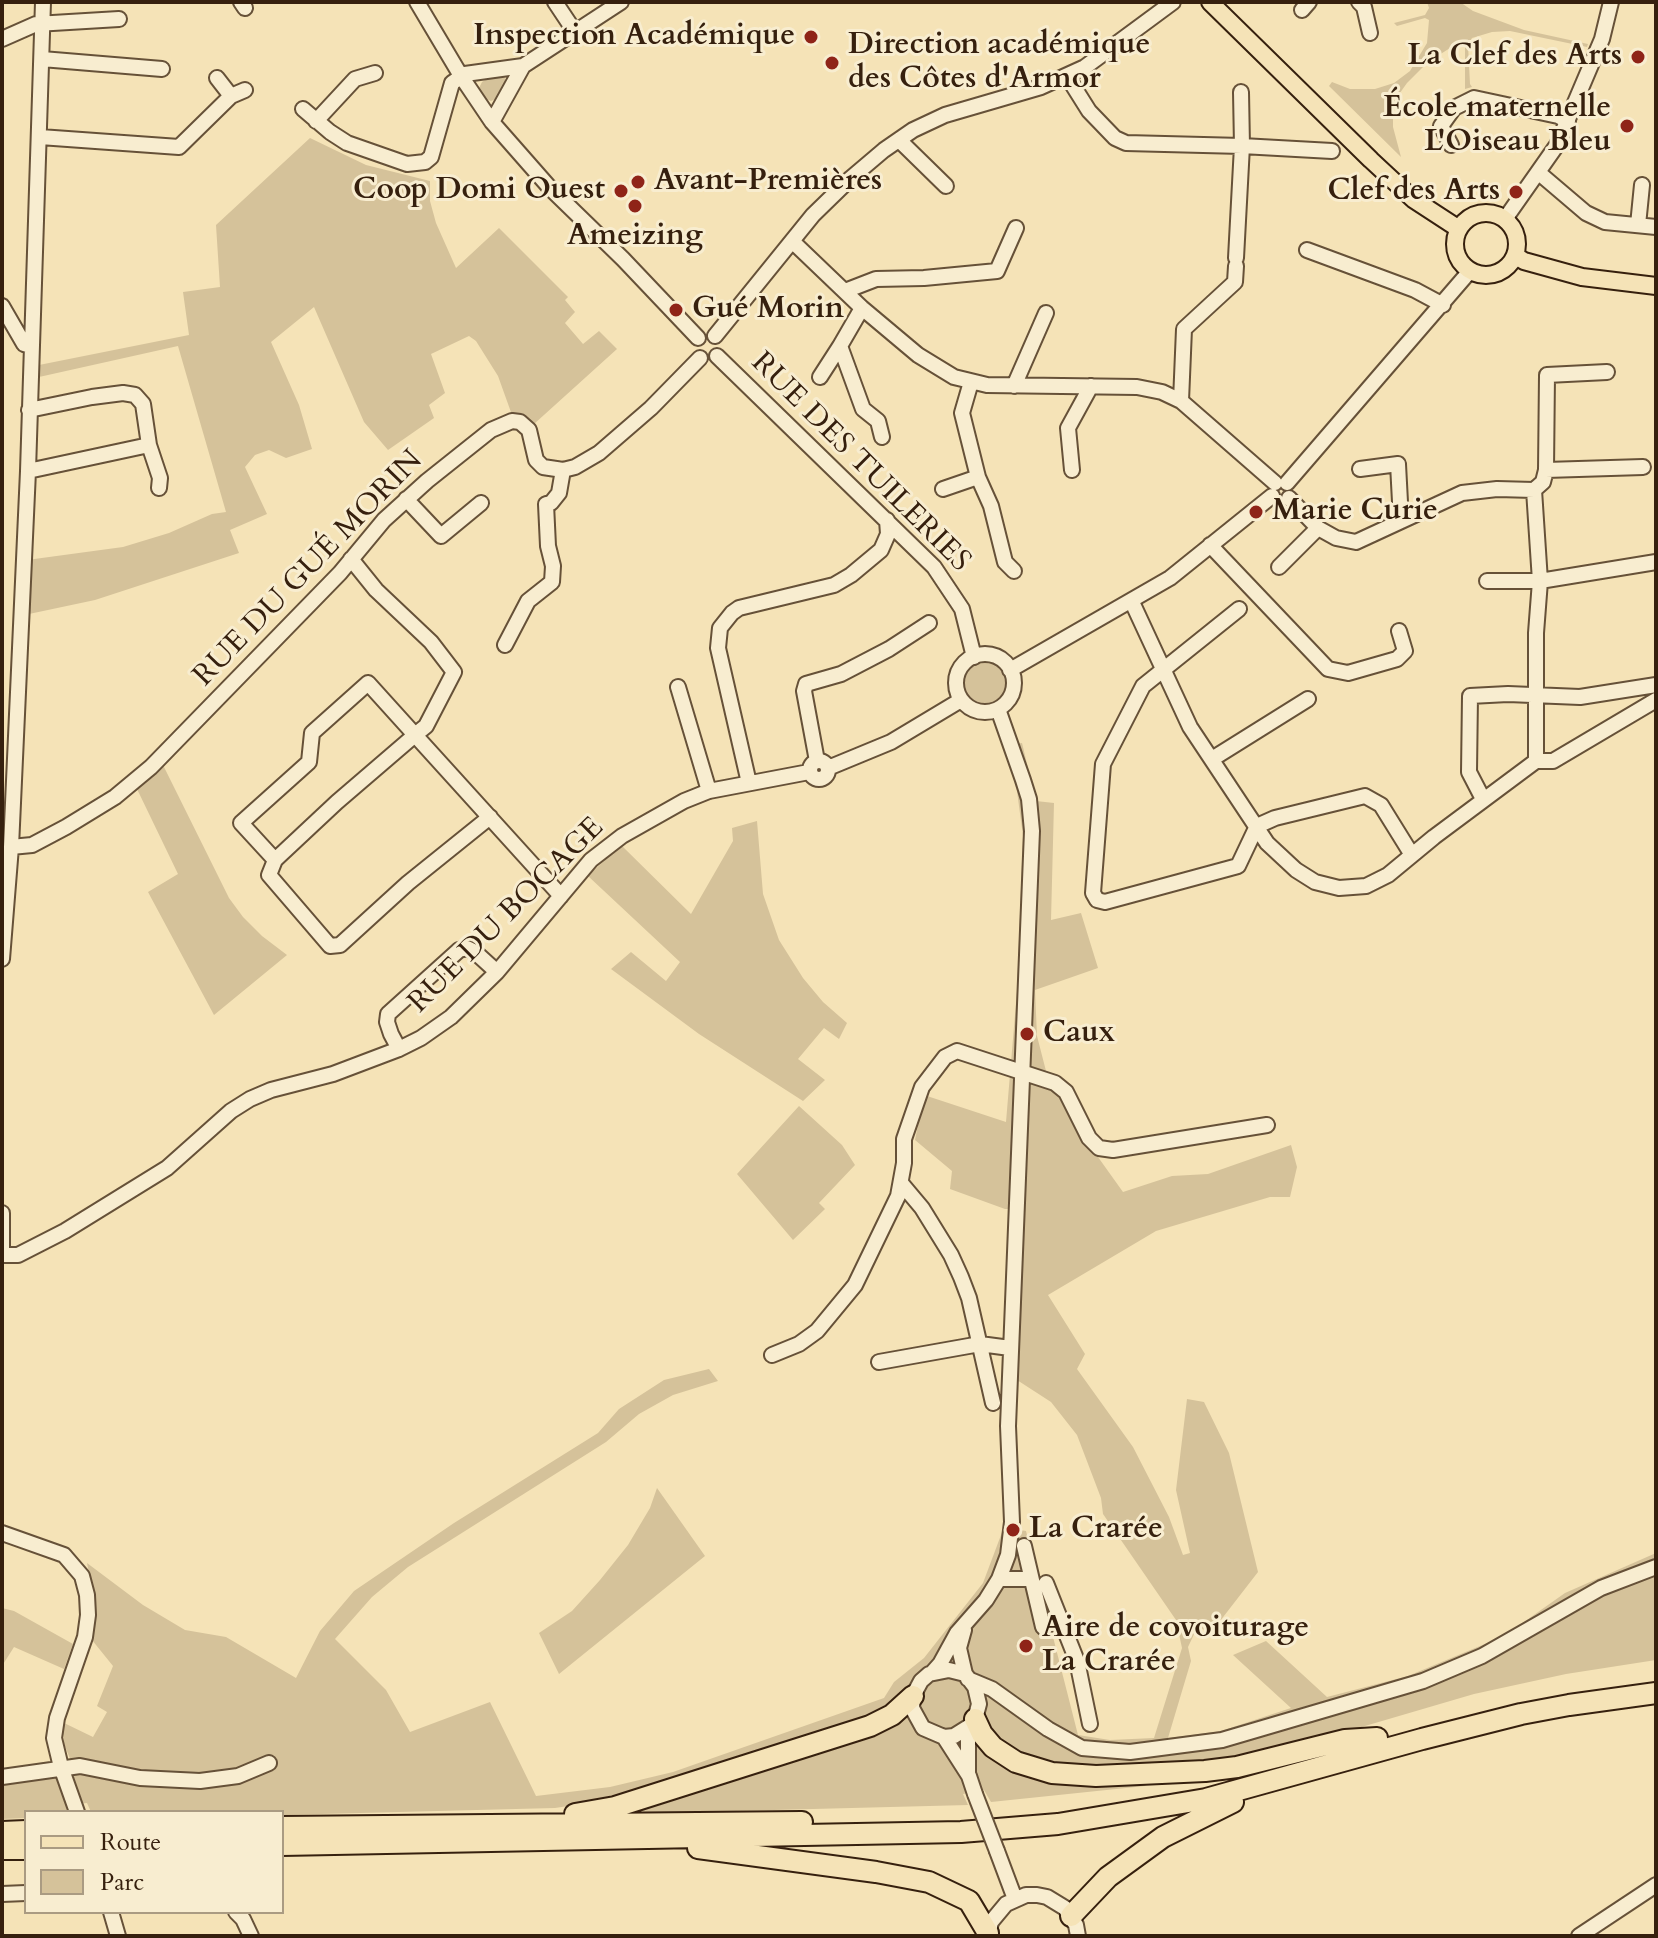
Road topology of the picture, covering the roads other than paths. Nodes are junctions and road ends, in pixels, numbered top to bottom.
1 (43, 2) edge
2 (417, 2) edge
3 (555, 2) edge
4 (621, 2) edge
5 (1173, 2) edge
6 (1210, 2) edge
7 (1359, 2) edge
8 (1611, 2) edge
9 (119, 19) dead end
10 (43, 24) junction
11 (575, 32) junction
12 (1370, 33) dead end
13 (2, 39) edge
14 (42, 59) junction
15 (523, 66) junction
16 (162, 69) dead end
17 (375, 73) dead end
18 (461, 76) junction
19 (1067, 76) junction
20 (217, 78) dead end
21 (1241, 92) dead end
22 (303, 109) dead end
23 (316, 121) junction
24 (1568, 121) junction
25 (492, 122) junction
26 (40, 137) junction
27 (899, 140) junction
28 (1451, 145) dead end
29 (1242, 146) junction
30 (1332, 151) dead end
31 (1539, 173) junction
32 (1642, 185) dead end
33 (946, 186) dead end
34 (1505, 219) junction
35 (1638, 225) junction
36 (1656, 227) edge
37 (1016, 228) dead end
38 (1459, 229) junction
39 (792, 241) junction
40 (1307, 250) dead end
41 (1516, 256) junction
42 (1470, 271) junction
43 (1656, 286) edge
44 (845, 291) junction
45 (1443, 305) junction
46 (2, 306) edge
47 (862, 308) junction
48 (1046, 313) dead end
49 (715, 336) junction
50 (698, 338) junction
51 (31, 346) junction
52 (840, 346) junction
53 (717, 356) junction
54 (700, 358) junction
55 (1607, 372) dead end
56 (820, 377) dead end
57 (971, 382) junction
58 (1014, 386) junction
59 (1091, 386) junction
60 (1181, 401) junction
61 (29, 410) junction
62 (882, 437) dead end
63 (149, 445) junction
64 (1643, 467) dead end
65 (1360, 469) dead end
66 (563, 470) junction
67 (1072, 470) dead end
68 (1546, 470) junction
69 (28, 471) junction
70 (978, 477) junction
71 (1278, 487) junction
72 (159, 488) dead end
73 (943, 489) dead end
74 (1534, 490) junction
75 (406, 499) junction
76 (481, 503) dead end
77 (887, 520) junction
78 (1401, 521) junction
79 (1318, 528) junction
80 (909, 542) junction
81 (1210, 545) junction
82 (881, 550) junction
83 (351, 559) junction
84 (1656, 562) edge
85 (1279, 567) dead end
86 (1014, 571) dead end
87 (1487, 581) dead end
88 (1540, 581) junction
89 (1132, 602) junction
90 (1239, 609) dead end
91 (929, 623) dead end
92 (1399, 631) dead end
93 (505, 645) dead end
94 (974, 657) junction
95 (1010, 670) junction
96 (1165, 670) junction
97 (1656, 685) edge
98 (678, 687) dead end
99 (1536, 696) junction
100 (1308, 699) dead end
101 (961, 700) junction
102 (1656, 700) edge
103 (998, 709) junction
104 (415, 735) junction
105 (1212, 759) junction
106 (1536, 761) junction
107 (818, 767) junction
108 (749, 783) junction
109 (709, 791) junction
110 (1483, 799) junction
111 (490, 817) junction
112 (1257, 826) junction
113 (11, 847) junction
114 (1412, 855) junction
115 (275, 860) junction
116 (561, 896) junction
117 (2, 959) edge
118 (497, 972) junction
119 (399, 1049) junction
120 (1021, 1070) junction
121 (1267, 1125) dead end
122 (901, 1183) junction
123 (2, 1213) edge
124 (2, 1254) edge
125 (980, 1344) junction
126 (1010, 1348) junction
127 (772, 1355) dead end
128 (879, 1362) dead end
129 (993, 1403) dead end
130 (2, 1533) edge
131 (1024, 1546) dead end
132 (1656, 1567) edge
133 (999, 1579) junction
134 (1030, 1579) junction
135 (1046, 1583) dead end
136 (1060, 1620) junction
137 (965, 1626) junction
138 (932, 1673) junction
139 (967, 1676) junction
140 (1656, 1680) edge
141 (1656, 1693) edge
142 (913, 1696) junction
143 (1009, 1700) junction
144 (974, 1719) junction
145 (1090, 1724) dead end
146 (944, 1737) junction
147 (1377, 1738) junction
148 (1360, 1757) junction
149 (269, 1763) dead end
150 (61, 1767) junction
151 (969, 1776) junction
152 (2, 1777) edge
153 (76, 1810) edge
154 (488, 1824) junction
155 (284, 1827) edge
156 (24, 1831) edge
157 (2, 1832) edge
158 (594, 1840) junction
159 (284, 1845) edge
160 (2, 1849) edge
161 (24, 1849) edge
162 (1656, 1885) edge
163 (24, 1893) edge
164 (2, 1894) edge
165 (1015, 1899) junction
166 (112, 1914) edge
167 (238, 1914) edge
168 (1071, 1916) junction
169 (988, 1934) edge
170 (118, 1936) edge
171 (251, 1936) edge
172 (1078, 1936) edge
173 (1579, 1936) edge

1 - 10 street
2 - 18 street
3 - 11 street
4 - 11 street
5 - 19 street
6 - 38 main road
7 - 12 street
8 - 24 street
9 - 10 street
10 - 13 street
10 - 14 street
11 - 15 street
14 - 16 street
14 - 26 street
15 - 18 street
15 - 25 street
17 - 23 street
18 - 23 street
18 - 25 street
19 - 27 street
19 - 29 street
20 - 26 street
21 - 29 street
22 - 23 street
24 - 28 street
24 - 31 street
25 - 50 street
26 - 51 street
27 - 33 street
27 - 39 street
29 - 30 street
29 - 60 street
31 - 34 street
31 - 35 street
32 - 35 street
34 - 38 main road
34 - 41 main road
35 - 36 street
37 - 44 street
38 - 42 main road
39 - 44 street
39 - 49 street
40 - 45 street
41 - 42 main road
41 - 43 main road
42 - 45 street
44 - 47 street
45 - 71 street
46 - 51 street
47 - 52 street
47 - 57 street
48 - 58 street
49 - 50 street
49 - 53 street
50 - 54 street
51 - 61 street
52 - 56 street
52 - 62 street
53 - 54 street
53 - 77 street, RUE DES TUILERIES
54 - 66 street
55 - 68 street
57 - 58 street
57 - 70 street
58 - 59 street
59 - 60 street
59 - 67 street
60 - 71 street
61 - 63 street
61 - 69 street
63 - 69 street
63 - 72 street
64 - 68 street
65 - 78 street
66 - 75 street, RUE DU GUÉ MORIN
66 - 93 street
68 - 74 street
69 - 113 street
70 - 73 street
70 - 86 street
71 - 79 street
71 - 81 street
74 - 78 street
74 - 88 street
75 - 76 street
75 - 83 street, RUE DU GUÉ MORIN
77 - 80 street, RUE DES TUILERIES
77 - 82 street
78 - 79 street
79 - 85 street
80 - 82 street
80 - 94 street, RUE DES TUILERIES
81 - 89 street
81 - 92 street
82 - 108 street
83 - 104 street
83 - 113 street, RUE DU GUÉ MORIN
84 - 88 street
87 - 88 street
88 - 99 street
89 - 95 street
89 - 96 street
90 - 96 street
91 - 107 street
94 - 95 street
94 - 101 street
95 - 103 street
96 - 105 street
96 - 112 street
97 - 99 street
98 - 109 street
99 - 106 street
99 - 110 street
100 - 105 street
101 - 103 street
101 - 107 street, RUE DU BOCAGE
102 - 106 street
103 - 120 street
104 - 111 street
104 - 115 street
104 - 115 street
105 - 112 street
106 - 110 street
107 - 108 street, RUE DU BOCAGE
108 - 109 street, RUE DU BOCAGE
109 - 116 street, RUE DU BOCAGE
110 - 114 street
111 - 115 street
111 - 116 street
112 - 114 street
112 - 114 street
113 - 117 street
116 - 118 street, RUE DU BOCAGE
118 - 119 street, RUE DU BOCAGE
118 - 119 street
119 - 124 street, RUE DU BOCAGE
120 - 121 street
120 - 122 street
120 - 126 street
122 - 125 street
122 - 127 street
123 - 124 street
125 - 126 street
125 - 128 street
125 - 129 street
126 - 133 street
130 - 150 street
131 - 134 street
132 - 143 street
133 - 134 street
133 - 137 street
134 - 136 street
135 - 136 street
136 - 145 street
137 - 138 street
137 - 139 street
138 - 139 street
138 - 142 street
139 - 143 street
139 - 144 street
140 - 147 highway
141 - 148 highway
142 - 146 street
142 - 154 highway
143 - 144 street
144 - 146 street
144 - 147 highway
144 - 151 street
146 - 151 street
147 - 154 highway
148 - 158 highway
148 - 168 highway
149 - 150 street
150 - 152 street
150 - 153 street
151 - 165 street, bridge
154 - 155 highway
156 - 157 highway
158 - 159 highway
158 - 169 highway
160 - 161 highway
162 - 173 street
163 - 164 street
165 - 168 street
165 - 169 street
166 - 170 street
167 - 171 street
168 - 172 street

